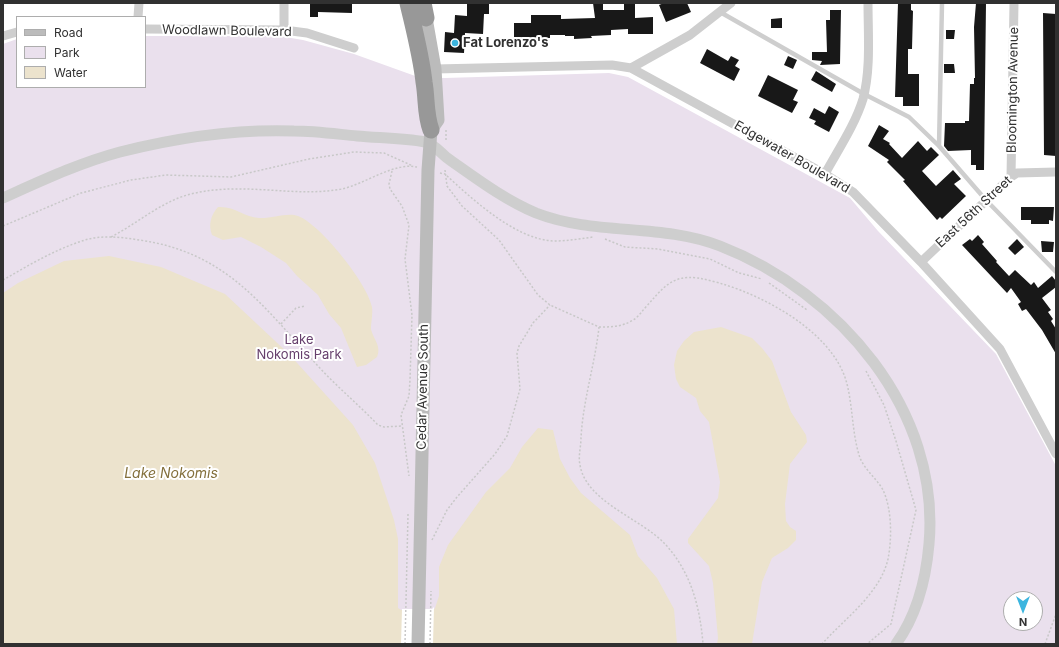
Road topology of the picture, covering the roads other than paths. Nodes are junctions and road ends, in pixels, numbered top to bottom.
1 (138, 3) edge
2 (284, 3) edge
3 (408, 3) edge
4 (730, 3) edge
5 (868, 3) edge
6 (942, 3) edge
7 (1014, 3) edge
8 (425, 8) edge
9 (720, 12) junction
10 (138, 16) edge
11 (146, 30) edge
12 (284, 30) junction
13 (16, 32) edge
14 (3, 36) edge
15 (354, 48) dead end
16 (631, 68) junction
17 (435, 69) junction
18 (864, 94) junction
19 (430, 137) junction
20 (939, 146) junction
21 (1056, 172) edge
22 (825, 174) junction
23 (1011, 177) junction
24 (3, 198) edge
25 (986, 199) junction
26 (921, 262) junction
27 (1056, 272) edge
28 (1056, 454) edge
29 (418, 644) edge
30 (896, 644) edge

1 - 10 street
2 - 12 street
3 - 19 highway, Cedar Avenue South
4 - 9 street
5 - 18 street
6 - 20 lane
7 - 23 street, Bloomington Avenue
8 - 17 main road, Cedar Avenue South
9 - 16 street
9 - 18 lane
11 - 12 street, Woodlawn Boulevard
12 - 15 street, Woodlawn Boulevard
13 - 14 street
16 - 17 street, Edgewater Boulevard
16 - 22 street, Edgewater Boulevard
17 - 19 main road, Cedar Avenue South
18 - 20 lane
18 - 22 street
19 - 24 street
19 - 29 main road, Cedar Avenue South
19 - 30 street
20 - 25 lane
21 - 23 street, East 56th Street
22 - 26 street, Edgewater Boulevard
23 - 25 street, East 56th Street
25 - 26 street, East 56th Street
25 - 27 lane
26 - 28 street, Edgewater Boulevard

